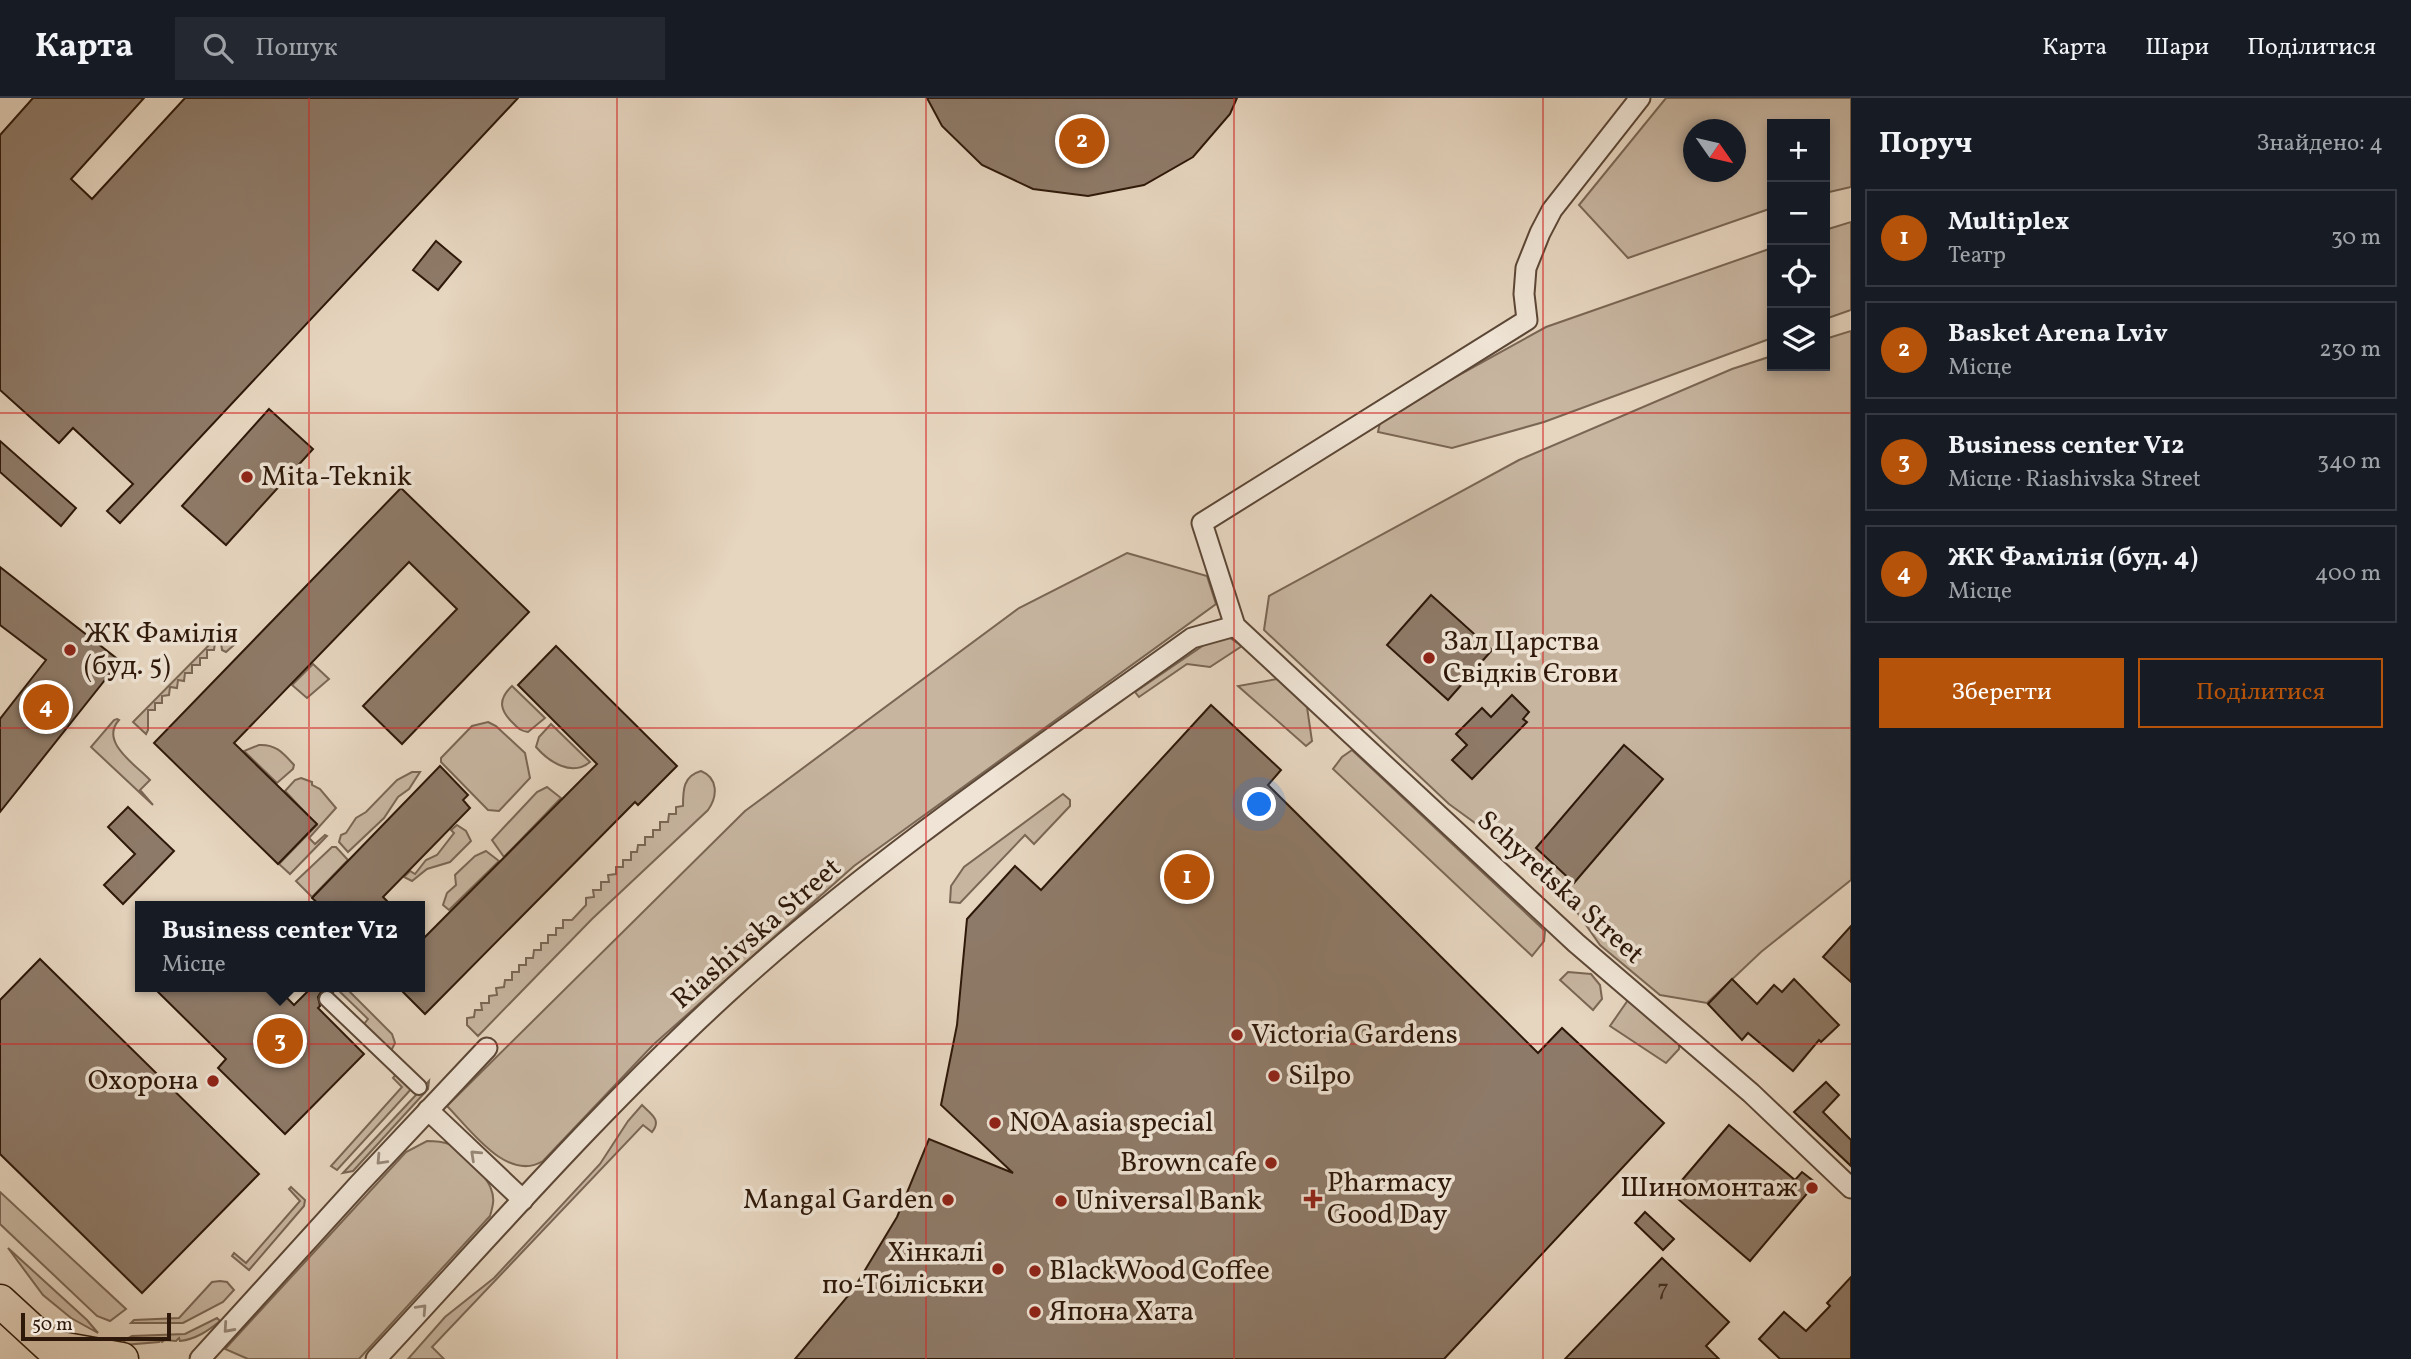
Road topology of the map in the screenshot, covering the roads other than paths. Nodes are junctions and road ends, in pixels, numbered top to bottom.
1 (1640, 98) edge
2 (1235, 626) junction
3 (327, 999) dead end
4 (487, 1048) dead end
5 (419, 1087) dead end
6 (428, 1111) junction
7 (1851, 1188) edge
8 (523, 1200) junction
9 (0, 1301) edge
10 (50, 1352) edge
11 (122, 1359) edge
12 (200, 1359) edge
13 (376, 1359) edge

1 - 2 street
2 - 7 street, Schyretska Street
2 - 8 street, Riashivska Street
3 - 5 street
4 - 6 street
8 -> 6 street
6 -> 12 street
13 -> 8 street, Riashivska Street
9 - 10 main road
10 - 11 main road

